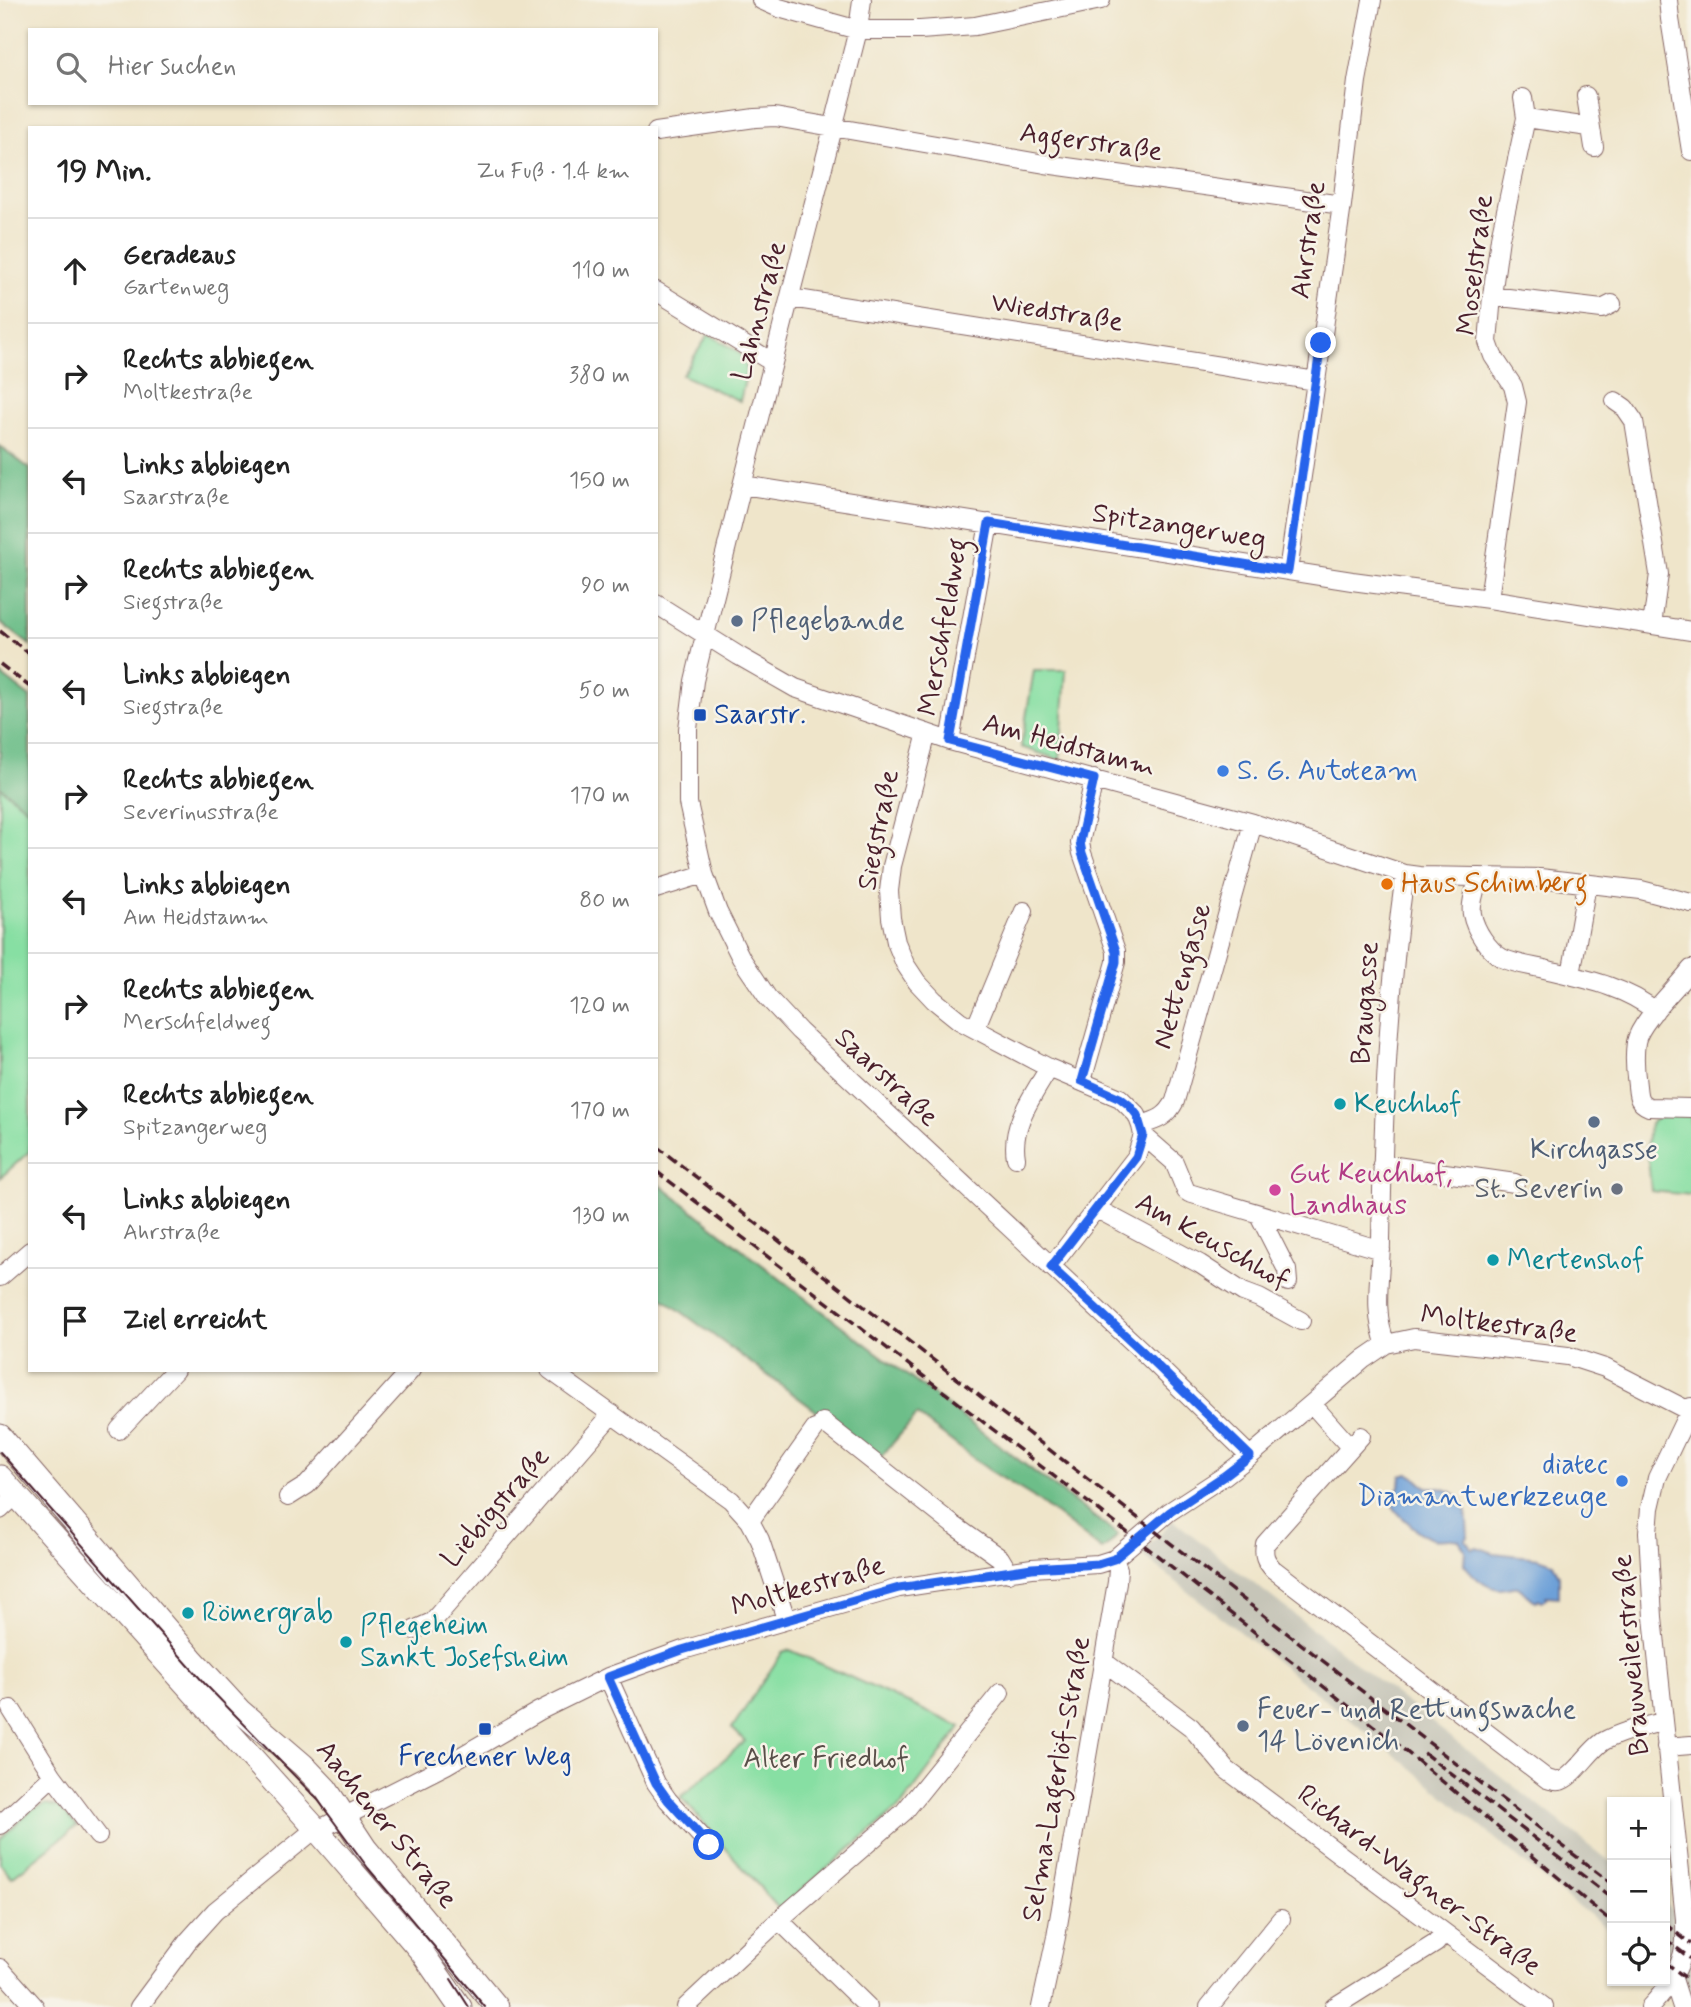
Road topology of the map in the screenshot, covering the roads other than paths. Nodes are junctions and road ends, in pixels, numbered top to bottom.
1 (761, 0) edge
2 (862, 0) edge
3 (1372, 0) edge
4 (1668, 0) edge
5 (1091, 1) edge
6 (859, 30) junction
7 (1586, 96) dead end
8 (1523, 98) dead end
9 (1526, 118) junction
10 (1589, 127) junction
11 (834, 128) junction
12 (658, 132) edge
13 (1594, 147) dead end
14 (1691, 151) edge
15 (1342, 205) junction
16 (658, 292) edge
17 (1492, 296) junction
18 (791, 298) junction
19 (1612, 304) dead end
20 (772, 362) junction
21 (1315, 381) junction
22 (1615, 401) dead end
23 (743, 485) junction
24 (989, 523) junction
25 (1288, 571) junction
26 (1489, 599) junction
27 (658, 605) edge
28 (1652, 625) junction
29 (1691, 631) edge
30 (706, 635) junction
31 (927, 733) junction
32 (950, 741) junction
33 (1094, 779) junction
34 (1253, 823) junction
35 (704, 874) junction
36 (1405, 874) junction
37 (1479, 877) junction
38 (1587, 884) junction
39 (658, 888) edge
40 (1691, 903) edge
41 (1024, 911) dead end
42 (1691, 969) edge
43 (1571, 975) junction
44 (1654, 1011) junction
45 (975, 1029) junction
46 (1049, 1068) junction
47 (1082, 1081) junction
48 (1691, 1108) edge
49 (1142, 1130) junction
50 (1016, 1158) dead end
51 (1382, 1164) junction
52 (1515, 1183) dead end
53 (1097, 1209) junction
54 (1259, 1215) junction
55 (1381, 1250) junction
56 (28, 1253) edge
57 (1051, 1267) junction
58 (0, 1277) edge
59 (1288, 1282) dead end
60 (1301, 1321) dead end
61 (1386, 1345) junction
62 (173, 1372) edge
63 (409, 1372) edge
64 (553, 1372) edge
65 (1312, 1404) junction
66 (1690, 1409) edge
67 (612, 1414) junction
68 (119, 1430) dead end
69 (0, 1436) edge
70 (1250, 1456) junction
71 (26, 1465) junction
72 (0, 1477) edge
73 (288, 1497) dead end
74 (55, 1500) junction
75 (8, 1503) edge
76 (750, 1521) junction
77 (1114, 1559) junction
78 (1009, 1573) junction
79 (786, 1619) junction
80 (414, 1630) dead end
81 (1103, 1661) junction
82 (608, 1677) junction
83 (1000, 1693) dead end
84 (11, 1709) dead end
85 (1663, 1722) junction
86 (1691, 1745) edge
87 (1666, 1747) junction
88 (53, 1776) junction
89 (344, 1816) junction
90 (0, 1825) edge
91 (317, 1830) junction
92 (98, 1836) dead end
93 (709, 1845) dead end
94 (1281, 1919) dead end
95 (779, 1920) junction
96 (1444, 1933) junction
97 (0, 1968) edge
98 (1672, 1976) junction
99 (35, 2007) edge
100 (139, 2007) edge
101 (460, 2007) edge
102 (497, 2007) edge
103 (686, 2007) edge
104 (868, 2007) edge
105 (1041, 2007) edge
106 (1209, 2007) edge
107 (1334, 2007) edge
108 (1544, 2007) edge
109 (1652, 2007) edge
110 (1682, 2007) edge

1 - 6 street
2 - 6 street, Lahnstraße
3 - 15 street, Ahrstraße
4 - 14 street
5 - 6 street
6 - 11 street, Lahnstraße
7 - 10 street
8 - 9 street, Moselstraße
9 - 10 street
9 - 17 street, Moselstraße
10 - 13 street
11 - 12 street, Aggerstraße
11 - 15 street, Aggerstraße
11 - 18 street, Lahnstraße
15 - 21 street, Ahrstraße
16 - 20 street
17 - 19 street
17 - 26 street, Moselstraße
18 - 20 street, Lahnstraße
18 - 21 street, Wiedstraße
20 - 23 street, Lahnstraße
21 - 25 street, Ahrstraße
22 - 28 street
23 - 24 street, Spitzangerweg
23 - 30 street, Lahnstraße
24 - 25 street, Spitzangerweg
24 - 32 street, Merschfeldweg
25 - 26 street, Spitzangerweg
26 - 28 street, Spitzangerweg
27 - 30 street, Am Heidstamm
28 - 29 street, Spitzangerweg
30 - 31 street, Am Heidstamm
30 - 35 street, Saarstraße
31 - 32 street, Am Heidstamm
31 - 45 street, Siegstraße
32 - 33 street, Am Heidstamm
33 - 34 street, Am Heidstamm
33 - 47 street
34 - 36 street, Am Heidstamm
34 - 49 street, Nettengasse
35 - 39 street
35 - 57 street, Saarstraße
36 - 37 street, Am Heidstamm
36 - 51 street, Braugasse
37 - 38 street, Am Heidstamm
37 - 43 street
38 - 40 street, Am Heidstamm
38 - 43 street
41 - 45 street
42 - 44 street
43 - 44 street
44 - 48 street
45 - 46 street, Siegstraße
46 - 47 street, Siegstraße
46 - 50 street
47 - 49 street, Siegstraße
49 - 53 street
49 - 54 street, Siegstraße
51 - 52 street
51 - 55 street, Braugasse
53 - 57 street
53 - 60 street, Am Keuschhof
54 - 55 street, Siegstraße
54 - 59 street
55 - 61 street, Braugasse
56 - 58 street
57 - 70 street, Saarstraße
61 - 65 street, Moltkestraße
61 - 66 street, Moltkestraße
62 - 68 street
63 - 73 street
64 - 67 street
65 - 70 street, Moltkestraße
65 - 85 street
66 - 85 street, Brauweilerstraße
67 - 76 street
67 - 80 street, Liebigstraße
69 - 71 main road, Aachener Straße
70 - 77 street, Moltkestraße
71 - 74 main road, Aachener Straße
71 - 75 main road
72 - 75 main road, Aachener Straße
74 - 75 main road
74 - 89 main road, Aachener Straße
75 - 91 main road, Aachener Straße
76 - 78 street
76 - 79 street
77 - 78 street, Moltkestraße
77 - 81 street, Selma-Lagerlöf-Straße
78 - 79 street, Moltkestraße
79 - 82 street, Moltkestraße
81 - 96 street, Richard-Wagner-Straße
81 - 105 street, Selma-Lagerlöf-Straße
82 - 89 street, Moltkestraße
82 - 93 street
83 - 95 street
84 - 88 street
85 - 87 street, Brauweilerstraße
86 - 87 street
87 - 98 street, Brauweilerstraße
88 - 90 street
88 - 92 street
89 - 91 street
89 - 102 main road, Aachener Straße
91 - 100 street
91 - 101 main road, Aachener Straße
94 - 106 street
95 - 103 street
95 - 104 street
96 - 107 street
96 - 108 street, Richard-Wagner-Straße
97 - 99 street
98 - 109 street
98 - 110 street

